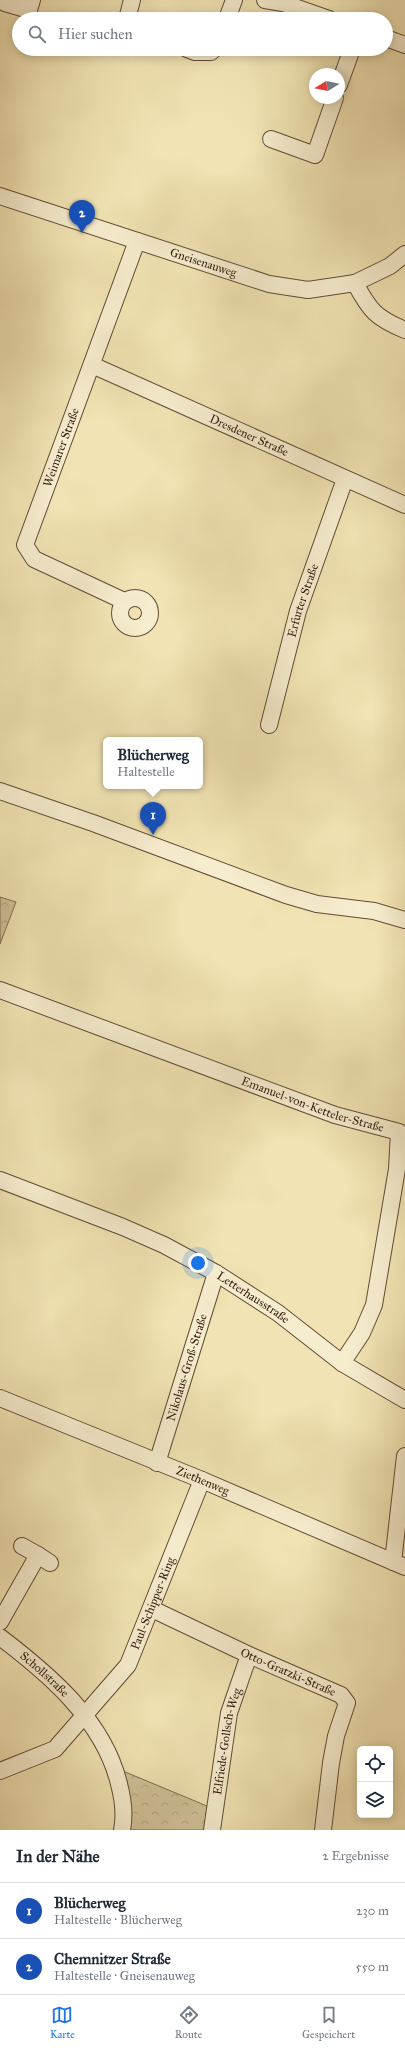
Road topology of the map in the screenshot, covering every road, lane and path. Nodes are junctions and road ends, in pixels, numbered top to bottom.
1 (32, 0) edge
2 (132, 0) edge
3 (234, 0) edge
4 (265, 0) edge
5 (284, 2) edge
6 (5, 3) dead end
7 (129, 12) edge
8 (230, 12) edge
9 (310, 12) edge
10 (393, 41) edge
11 (405, 45) edge
12 (349, 56) edge
13 (345, 68) edge
14 (333, 104) edge
15 (271, 139) dead end
16 (2, 202) edge
17 (137, 241) junction
18 (405, 254) edge
19 (355, 284) junction
20 (405, 330) edge
21 (92, 365) junction
22 (345, 479) junction
23 (405, 505) edge
24 (124, 601) dead end
25 (269, 724) dead end
26 (0, 791) edge
27 (405, 920) edge
28 (0, 990) edge
29 (0, 1180) edge
30 (216, 1273) junction
31 (342, 1363) junction
32 (0, 1398) edge
33 (405, 1400) edge
34 (405, 1456) edge
35 (157, 1462) junction
36 (202, 1480) junction
37 (22, 1546) dead end
38 (399, 1565) edge
39 (152, 1609) junction
40 (0, 1622) edge
41 (0, 1637) edge
42 (249, 1655) junction
43 (85, 1716) junction
44 (0, 1771) edge
45 (122, 1830) edge
46 (212, 1830) edge
47 (324, 1830) edge

1 - 6 street
2 - 7 street
3 - 8 street
4 - 5 street
5 - 9 street
10 - 11 street
12 - 13 street
14 - 15 street
16 - 17 street, Gneisenauweg
17 - 19 street, Gneisenauweg
17 - 21 street, Weimarer Straße
18 - 19 street, Gneisenauweg
19 - 20 street
21 - 22 street, Dresdener Straße
21 - 24 street, Weimarer Straße
22 - 23 street, Dresdener Straße
22 - 25 street, Erfurter Straße
26 - 27 street
28 - 31 street, Emanuel-von-Ketteler-Straße
29 - 30 street, Letterhausstraße
30 - 31 street, Letterhausstraße
30 - 35 street, Nikolaus-Groß-Straße
31 - 33 street, Letterhausstraße
32 - 35 street, Ziethenweg
34 - 38 street
35 - 36 street, Ziethenweg
36 - 38 street, Ziethenweg
36 - 39 street, Paul-Schipper-Ring
37 - 40 street
39 - 42 street, Otto-Gratzki-Straße
39 - 43 street, Paul-Schipper-Ring
41 - 43 street, Schollstraße
42 - 46 street, Elfriede-Gollsch-Weg
42 - 47 street, Otto-Gratzki-Straße
43 - 44 street, Paul-Schipper-Ring
43 - 45 street

